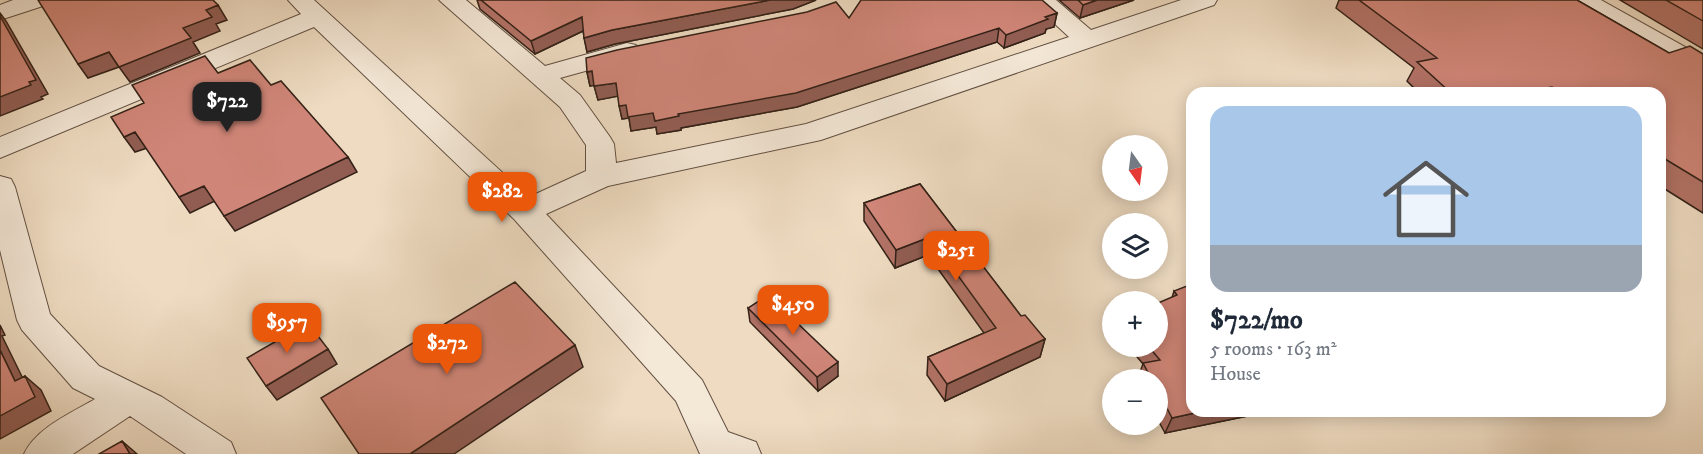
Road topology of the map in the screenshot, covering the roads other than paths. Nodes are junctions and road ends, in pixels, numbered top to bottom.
1 (37, 0) edge
2 (1041, 0) edge
3 (1205, 0) edge
4 (1583, 0) edge
5 (458, 1) edge
6 (308, 8) edge
7 (0, 13) edge
8 (1088, 41) junction
9 (646, 47) edge
10 (1703, 68) edge
11 (542, 75) junction
12 (0, 148) edge
13 (601, 177) junction
14 (0, 187) edge
15 (525, 211) junction
16 (128, 398) junction
17 (722, 451) edge
18 (43, 454) edge
19 (217, 454) edge

1 - 7 street
2 - 8 street
3 - 8 street
4 - 10 street
5 - 11 street
6 - 12 street
6 - 15 street
8 - 13 street
9 - 11 street
11 - 13 street
13 - 15 street
14 - 16 street
15 - 17 street
16 - 18 street
16 - 19 street

